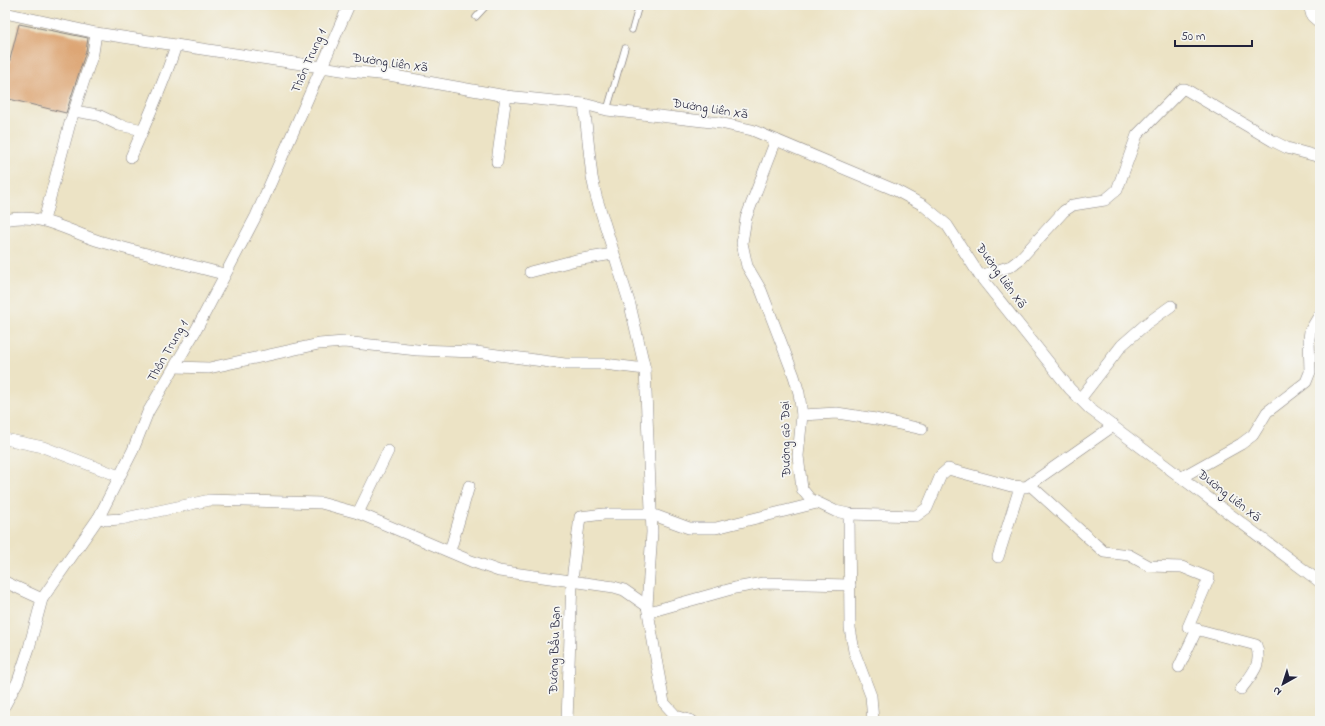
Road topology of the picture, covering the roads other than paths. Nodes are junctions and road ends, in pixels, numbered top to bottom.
1 (349, 5) edge
2 (487, 5) edge
3 (639, 5) edge
4 (1309, 5) edge
5 (5, 13) edge
6 (476, 17) dead end
7 (1320, 23) edge
8 (632, 30) dead end
9 (96, 33) junction
10 (176, 45) junction
11 (625, 48) dead end
12 (322, 67) junction
13 (506, 96) junction
14 (584, 104) junction
15 (607, 110) junction
16 (74, 111) junction
17 (143, 130) junction
18 (776, 140) junction
19 (131, 157) dead end
20 (1320, 157) edge
21 (496, 162) dead end
22 (5, 220) edge
23 (44, 220) junction
24 (613, 254) junction
25 (530, 272) dead end
26 (224, 274) junction
27 (980, 276) junction
28 (1171, 306) dead end
29 (1320, 314) edge
30 (175, 366) junction
31 (645, 369) junction
32 (1080, 398) junction
33 (802, 415) junction
34 (1113, 426) junction
35 (922, 429) dead end
36 (5, 439) edge
37 (388, 450) dead end
38 (120, 476) junction
39 (1182, 477) junction
40 (469, 486) dead end
41 (1025, 486) junction
42 (817, 503) junction
43 (358, 513) junction
44 (651, 514) junction
45 (849, 514) junction
46 (99, 517) junction
47 (450, 551) junction
48 (998, 557) dead end
49 (572, 580) junction
50 (5, 582) edge
51 (1320, 582) edge
52 (850, 585) junction
53 (42, 599) junction
54 (648, 609) junction
55 (1197, 629) junction
56 (1179, 667) dead end
57 (1241, 689) dead end
58 (5, 705) edge
59 (567, 721) edge
60 (692, 721) edge
61 (873, 721) edge

1 - 12 street, Thôn Trung 1
2 - 6 lane
3 - 8 lane
4 - 7 street
5 - 9 street, Đường Liên Xã
9 - 10 street, Đường Liên Xã
9 - 16 street
10 - 12 street, Đường Liên Xã
10 - 17 street
11 - 15 lane
12 - 13 street, Đường Liên Xã
12 - 26 street, Thôn Trung 1
13 - 14 street, Đường Liên Xã
13 - 21 street
14 - 15 street, Đường Liên Xã
14 - 24 street
15 - 18 street, Đường Liên Xã
16 - 17 street
16 - 23 street
17 - 19 street
18 - 27 street, Đường Liên Xã
18 - 33 street, Đường Gò Đại
20 - 27 street
22 - 23 street
23 - 26 street
24 - 25 street
24 - 31 street
26 - 30 street, Thôn Trung 1
27 - 32 street, Đường Liên Xã
28 - 32 street
29 - 39 street
30 - 31 street
30 - 38 street, Thôn Trung 1
31 - 44 street
32 - 34 street, Đường Liên Xã
33 - 35 street
33 - 42 street, Đường Gò Đại
34 - 39 street, Đường Liên Xã
34 - 41 street
36 - 38 street
37 - 43 street
38 - 46 street, Thôn Trung 1
39 - 51 street, Đường Liên Xã
40 - 47 street
41 - 45 street, Đường Gò Đại
41 - 48 street
41 - 55 street
42 - 44 street
42 - 45 street, Đường Gò Đại
43 - 46 street
43 - 47 street
44 - 49 street, Đường Bầu Bạn
44 - 54 street
45 - 52 street
46 - 53 street, Thôn Trung 1
47 - 49 street
49 - 54 street
49 - 59 street, Đường Bầu Bạn
50 - 53 street
52 - 54 street
52 - 61 street
53 - 58 street, Thôn Trung 1
54 - 60 street
55 - 56 street
55 - 57 street

